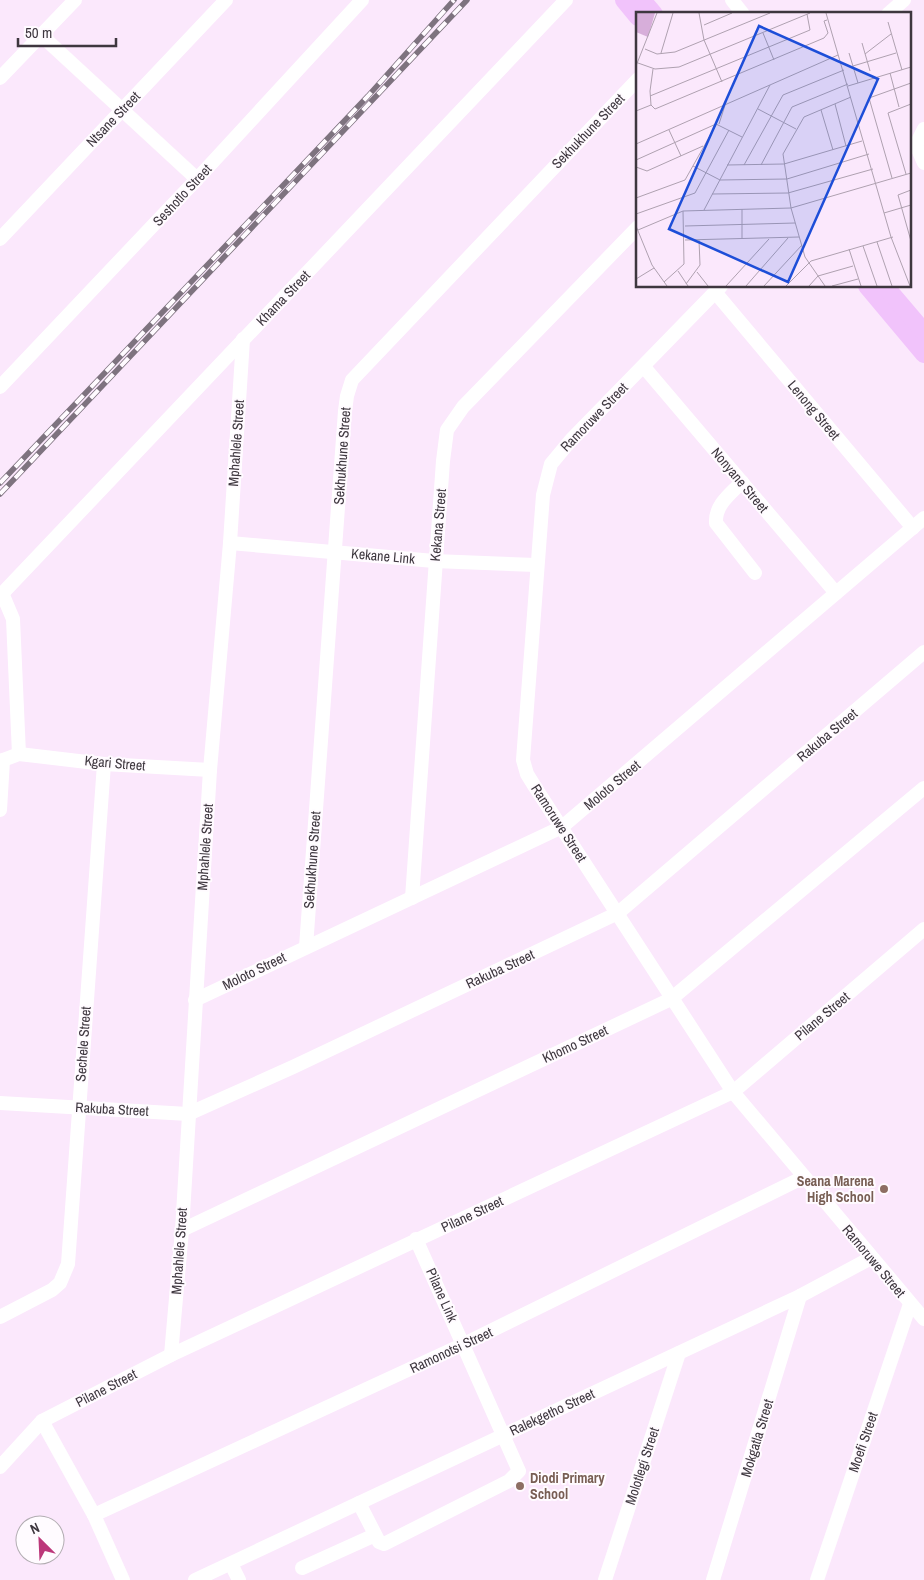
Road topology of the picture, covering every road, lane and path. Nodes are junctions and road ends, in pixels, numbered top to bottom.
1 (75, 0) edge
2 (226, 0) edge
3 (362, 0) edge
4 (566, 0) edge
5 (624, 0) edge
6 (642, 0) edge
7 (732, 0) edge
8 (904, 0) edge
9 (652, 12) edge
10 (741, 12) edge
11 (890, 12) edge
12 (636, 15) edge
13 (41, 35) junction
14 (0, 78) edge
15 (636, 81) edge
16 (122, 110) junction
17 (924, 129) edge
18 (924, 163) edge
19 (197, 179) junction
20 (636, 230) edge
21 (0, 239) edge
22 (869, 288) edge
23 (887, 288) edge
24 (718, 289) edge
25 (924, 332) edge
26 (243, 339) junction
27 (924, 354) edge
28 (644, 367) junction
29 (0, 387) edge
30 (742, 482) junction
31 (924, 518) edge
32 (913, 528) junction
33 (230, 544) junction
34 (335, 551) junction
35 (434, 561) junction
36 (536, 565) junction
37 (755, 574) dead end
38 (836, 593) junction
39 (1, 594) edge
40 (924, 652) edge
41 (19, 754) junction
42 (2, 762) edge
43 (104, 764) junction
44 (210, 770) junction
45 (924, 788) edge
46 (0, 802) edge
47 (562, 827) junction
48 (412, 898) junction
49 (618, 913) junction
50 (924, 929) edge
51 (306, 947) junction
52 (671, 999) junction
53 (195, 1000) junction
54 (733, 1092) junction
55 (0, 1103) edge
56 (78, 1107) junction
57 (188, 1114) junction
58 (804, 1177) junction
59 (182, 1230) junction
60 (416, 1239) junction
61 (871, 1258) junction
62 (800, 1296) junction
63 (910, 1304) junction
64 (0, 1317) edge
65 (924, 1319) edge
66 (464, 1344) junction
67 (679, 1353) junction
68 (171, 1355) junction
69 (42, 1421) junction
70 (504, 1434) junction
71 (0, 1467) edge
72 (359, 1503) junction
73 (94, 1515) junction
74 (375, 1535) junction
75 (231, 1564) junction
76 (302, 1568) dead end
77 (123, 1580) edge
78 (195, 1580) edge
79 (239, 1580) edge
80 (605, 1580) edge
81 (713, 1580) edge
82 (817, 1580) edge

1 - 13 street
2 - 16 street, Ntsane Street
3 - 19 street, Seshotlo Street
4 - 26 street, Khama Street
5 - 12 main road
6 - 9 main road
7 - 10 street
8 - 11 street
13 - 14 street
13 - 16 street
15 - 34 street, Sekhukhune Street
16 - 19 street
16 - 21 street, Ntsane Street
17 - 18 street
19 - 29 street, Seshotlo Street
20 - 35 street, Kekana Street
22 - 27 main road
23 - 25 main road
24 - 28 street, Ramoruwe Street
24 - 32 street, Lenong Street
26 - 33 street, Mphahlele Street
26 - 39 street, Khama Street
28 - 30 street, Nonyane Street
28 - 36 street, Ramoruwe Street
30 - 37 street
30 - 38 street, Nonyane Street
31 - 32 street, Moloto Street
32 - 38 street, Moloto Street
33 - 34 street, Kekane Link
33 - 44 street, Mphahlele Street
34 - 35 street, Kekane Link
34 - 51 street, Sekhukhune Street
35 - 36 street, Kekane Link
35 - 48 street, Kekana Street
36 - 47 street, Ramoruwe Street
38 - 47 street, Moloto Street
39 - 41 street
40 - 49 street, Rakuba Street
41 - 42 street, Kgari Street
41 - 43 street, Kgari Street
42 - 46 street
43 - 44 street, Kgari Street
43 - 56 street, Sechele Street
44 - 53 street, Mphahlele Street
45 - 52 street, Khomo Street
47 - 48 street, Moloto Street
47 - 49 street, Ramoruwe Street
48 - 51 street, Moloto Street
49 - 52 street, Ramoruwe Street
49 - 57 street, Rakuba Street
50 - 54 street, Pilane Street
51 - 53 street, Moloto Street
52 - 54 street, Ramoruwe Street
52 - 59 street, Khomo Street
53 - 57 street, Mphahlele Street
54 - 58 street, Ramoruwe Street
54 - 60 street, Pilane Street
55 - 56 street, Rakuba Street
56 - 57 street, Rakuba Street
56 - 64 street, Sechele Street
57 - 59 street, Mphahlele Street
58 - 61 street, Ramoruwe Street
58 - 66 street, Ramonotsi Street
59 - 68 street, Mphahlele Street
60 - 66 street, Pilane Link
60 - 68 street, Pilane Street
61 - 62 street, Ralekgetho Street
61 - 63 street, Ramoruwe Street
62 - 67 street, Ralekgetho Street
62 - 81 street, Mokgatla Street
63 - 65 street, Ramoruwe Street
63 - 82 street, Moefi Street
66 - 70 street, Pilane Link
66 - 73 street, Ramonotsi Street
67 - 70 street, Ralekgetho Street
67 - 80 street, Molotlegi Street
68 - 69 street, Pilane Street
69 - 71 street, Pilane Street
69 - 73 street
70 - 72 street, Ralekgetho Street
70 - 74 street, Pilane Link
72 - 74 street
72 - 75 street, Ralekgetho Street
73 - 77 street
74 - 76 street
75 - 78 street, Ralekgetho Street
75 - 79 street

